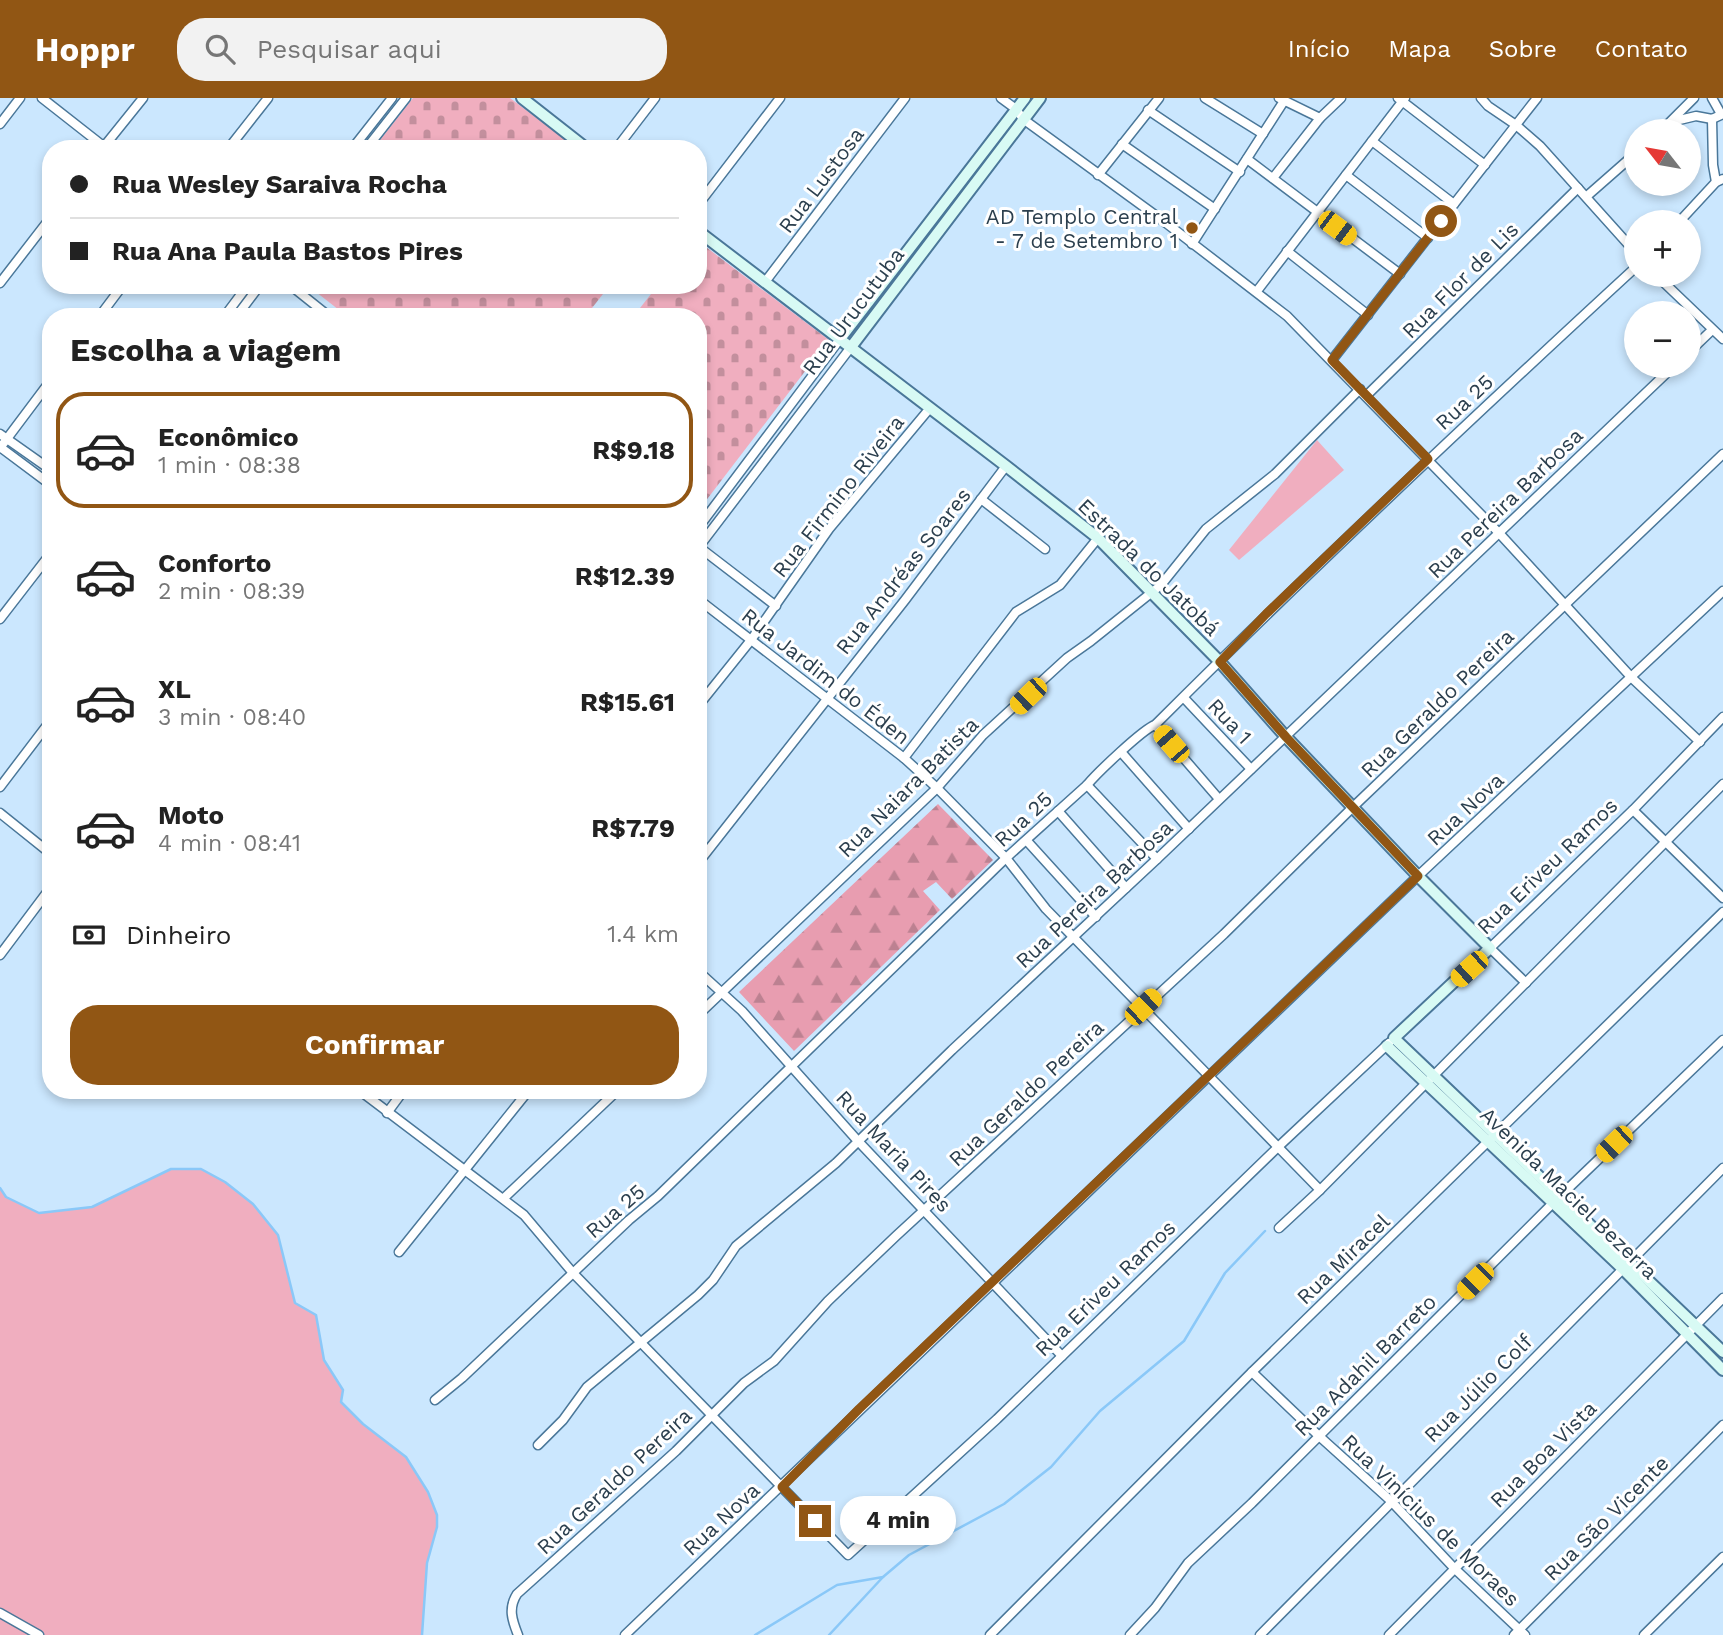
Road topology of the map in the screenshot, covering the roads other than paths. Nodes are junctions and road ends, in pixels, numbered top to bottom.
1 (20, 98) edge
2 (42, 98) edge
3 (143, 98) edge
4 (268, 98) edge
5 (392, 98) edge
6 (406, 98) edge
7 (654, 98) edge
8 (780, 98) edge
9 (905, 98) edge
10 (1001, 98) edge
11 (1025, 98) edge
12 (1040, 98) edge
13 (1158, 98) edge
14 (1205, 98) edge
15 (1341, 98) edge
16 (1481, 98) edge
17 (1537, 98) edge
18 (1694, 98) edge
19 (1712, 98) edge
20 (525, 99) edge
21 (1402, 99) edge
22 (1282, 100) edge
23 (1016, 109) junction
24 (1148, 110) junction
25 (1722, 114) edge
26 (1320, 118) junction
27 (1023, 119) junction
28 (1674, 119) edge
29 (1686, 119) edge
30 (1712, 120) junction
31 (0, 124) edge
32 (1517, 125) junction
33 (1263, 134) junction
34 (94, 140) edge
35 (110, 140) edge
36 (235, 140) edge
37 (359, 140) edge
38 (373, 140) edge
39 (576, 140) edge
40 (623, 140) edge
41 (1371, 141) junction
42 (1122, 144) junction
43 (1247, 159) junction
44 (1624, 164) edge
45 (1485, 165) junction
46 (1240, 172) junction
47 (1098, 175) junction
48 (1346, 175) junction
49 (1273, 178) junction
50 (1720, 180) edge
51 (1578, 188) junction
52 (707, 193) edge
53 (1587, 196) junction
54 (1454, 204) junction
55 (1215, 209) junction
56 (1691, 210) edge
57 (1316, 212) junction
58 (42, 229) edge
59 (707, 238) edge
60 (1428, 238) junction
61 (1624, 239) edge
62 (1192, 244) junction
63 (1287, 251) junction
64 (1399, 274) junction
65 (1624, 278) edge
66 (765, 282) junction
67 (0, 283) edge
68 (1668, 287) edge
69 (1257, 291) junction
70 (301, 294) edge
71 (319, 308) edge
72 (1368, 316) junction
73 (1712, 330) junction
74 (840, 339) junction
75 (1723, 339) edge
76 (1701, 341) edge
77 (851, 347) junction
78 (1332, 360) junction
79 (1661, 378) edge
80 (42, 390) edge
81 (1363, 393) junction
82 (930, 408) junction
83 (3, 436) edge
84 (0, 447) edge
85 (1723, 454) edge
86 (1428, 459) junction
87 (42, 464) edge
88 (1006, 466) junction
89 (42, 478) edge
90 (981, 499) junction
91 (707, 516) edge
92 (1499, 533) junction
93 (707, 536) edge
94 (1097, 538) junction
95 (1045, 549) dead end
96 (707, 555) edge
97 (42, 565) edge
98 (1723, 591) edge
99 (1151, 593) junction
100 (1564, 605) junction
101 (707, 606) edge
102 (776, 606) junction
103 (0, 619) edge
104 (751, 640) junction
105 (1220, 662) junction
106 (1632, 678) junction
107 (707, 695) edge
108 (826, 698) junction
109 (1184, 698) junction
110 (1723, 717) edge
111 (1155, 725) junction
112 (42, 732) edge
113 (1286, 737) junction
114 (1700, 741) junction
115 (1121, 752) junction
116 (904, 758) junction
117 (1251, 769) junction
118 (1723, 784) edge
119 (1087, 785) junction
120 (0, 787) edge
121 (937, 788) junction
122 (1219, 799) junction
123 (1353, 807) junction
124 (1633, 810) junction
125 (1058, 811) junction
126 (0, 813) edge
127 (1189, 829) junction
128 (1027, 841) junction
129 (1664, 841) junction
130 (42, 847) edge
131 (707, 851) edge
132 (1006, 858) junction
133 (1157, 859) junction
134 (1418, 876) junction
135 (1126, 888) junction
136 (1723, 898) edge
137 (42, 899) edge
138 (1723, 912) edge
139 (1096, 917) junction
140 (1074, 937) junction
141 (1490, 948) junction
142 (0, 955) edge
143 (707, 979) edge
144 (1526, 983) junction
145 (723, 992) junction
146 (707, 1007) edge
147 (1143, 1007) junction
148 (1723, 1040) edge
149 (1390, 1042) junction
150 (790, 1066) junction
151 (1210, 1075) junction
152 (1430, 1080) junction
153 (370, 1099) edge
154 (397, 1099) edge
155 (522, 1099) edge
156 (609, 1099) edge
157 (387, 1113) junction
158 (1491, 1138) junction
159 (857, 1140) junction
160 (1278, 1147) junction
161 (1723, 1168) edge
162 (466, 1170) junction
163 (1320, 1190) junction
164 (505, 1198) junction
165 (1556, 1200) junction
166 (925, 1211) junction
167 (1279, 1228) dead end
168 (399, 1252) dead end
169 (1626, 1265) junction
170 (573, 1273) junction
171 (993, 1282) junction
172 (1723, 1298) edge
173 (1695, 1326) junction
174 (1686, 1335) junction
175 (641, 1343) junction
176 (1723, 1352) edge
177 (1062, 1356) junction
178 (1723, 1370) edge
179 (1252, 1372) junction
180 (435, 1400) dead end
181 (711, 1415) junction
182 (1723, 1425) edge
183 (1319, 1436) junction
184 (538, 1445) dead end
185 (782, 1487) junction
186 (1391, 1501) junction
187 (1723, 1557) edge
188 (1454, 1568) junction
189 (0, 1613) edge
190 (1519, 1633) edge
191 (39, 1635) edge
192 (518, 1635) edge
193 (625, 1635) edge
194 (990, 1635) edge
195 (1130, 1635) edge
196 (1260, 1635) edge
197 (1389, 1635) edge
198 (1644, 1635) edge

1 - 31 street
2 - 34 street
3 - 35 street
4 - 36 street
5 - 37 street
6 - 38 street
7 - 40 street
8 - 52 street
9 - 66 street, Rua Lustosa
10 - 23 street
11 - 23 street, Rua Urucutuba
12 - 27 street, Rua Urucutuba
13 - 24 street
14 - 33 street
15 - 26 street
16 - 32 street
17 - 32 street
18 - 28 street
19 - 25 street
20 - 39 street
21 - 41 street
21 - 45 street
22 - 26 street
22 - 33 street
23 - 27 street
23 - 74 street, Rua Urucutuba
24 - 42 street
24 - 46 street
25 - 30 street
26 - 49 street
27 - 47 street
27 - 77 street, Rua Urucutuba
29 - 30 street
30 - 50 street
32 - 45 street
32 - 51 street
33 - 43 street
41 - 48 street
41 - 54 street
42 - 47 street
42 - 55 street
43 - 46 street
43 - 49 street
44 - 53 street
45 - 54 street
46 - 55 street
47 - 62 street
48 - 57 street
48 - 60 street
49 - 57 street
50 - 56 street
51 - 53 street
51 - 81 street, Rua Flor de Lis
53 - 61 street
54 - 60 street
55 - 62 street
57 - 63 street
57 - 64 street
58 - 67 street
59 - 66 street, Estrada do Jatobá
60 - 64 street
62 - 69 street
63 - 69 street
63 - 72 street
64 - 72 street
65 - 86 street, Rua 25
66 - 74 street, Estrada do Jatobá
68 - 73 street
69 - 78 street
70 - 71 street
72 - 78 street
73 - 75 street
73 - 76 street
74 - 77 street, Estrada do Jatobá
74 - 91 street, Rua Urucutuba
77 - 82 street, Estrada do Jatobá
77 - 93 street, Rua Urucutuba
78 - 81 street
79 - 92 street, Rua Pereira Barbosa
80 - 83 street
81 - 86 street
81 - 99 street, Rua Naiara Batista
82 - 88 street, Estrada do Jatobá
82 - 102 street, Rua Firmino Riveira
83 - 84 street
83 - 87 street
84 - 89 street
85 - 100 street, Rua Geraldo Pereira
86 - 92 street
86 - 105 street, Rua 25
88 - 90 street, Rua Andréas Soares
88 - 94 street, Estrada do Jatobá
90 - 95 street
90 - 108 street, Rua Andréas Soares
92 - 100 street
92 - 113 street, Rua Pereira Barbosa
94 - 99 street, Estrada do Jatobá
94 - 116 street
96 - 102 street
97 - 103 street
98 - 106 street, Rua Nova
99 - 105 street, Estrada do Jatobá
99 - 121 street, Rua Naiara Batista
100 - 106 street
100 - 123 street, Rua Geraldo Pereira
101 - 104 street, Rua Jardim do Éden
102 - 104 street, Rua Firmino Riveira
104 - 107 street, Rua Firmino Riveira
104 - 108 street, Rua Jardim do Éden
105 - 109 street, Rua 25
105 - 113 street, Estrada do Jatobá
106 - 114 street
106 - 134 street, Rua Nova
108 - 116 street, Rua Jardim do Éden
108 - 131 street, Rua Andréas Soares
109 - 111 street, Rua 25
109 - 117 street, Rua 1
110 - 114 street, Rua Eriveu Ramos
111 - 115 street, Rua 25
111 - 122 street
112 - 120 street
113 - 117 street, Rua Pereira Barbosa
113 - 123 street, Estrada do Jatobá
114 - 124 street, Rua Eriveu Ramos
115 - 119 street, Rua 25
115 - 127 street
116 - 121 street, Rua Jardim do Éden
117 - 122 street, Rua Pereira Barbosa
118 - 129 street
119 - 125 street, Rua 25
119 - 133 street
121 - 132 street, Rua Jardim do Éden
121 - 145 street, Rua Naiara Batista
122 - 127 street, Rua Pereira Barbosa
123 - 134 street, Estrada do Jatobá
123 - 147 street, Rua Geraldo Pereira
124 - 129 street
124 - 141 street, Rua Eriveu Ramos
125 - 128 street, Rua 25
125 - 135 street
126 - 130 street
127 - 133 street, Rua Pereira Barbosa
128 - 132 street, Rua 25
128 - 139 street
129 - 136 street
129 - 144 street
132 - 140 street, Rua Jardim do Éden
132 - 150 street, Rua 25
133 - 135 street, Rua Pereira Barbosa
134 - 141 street, Estrada do Jatobá
134 - 151 street, Rua Nova
135 - 139 street, Rua Pereira Barbosa
137 - 142 street
138 - 158 street, Rua Miracel
139 - 140 street, Rua Pereira Barbosa
140 - 147 street, Rua Jardim do Éden
140 - 159 street, Rua Pereira Barbosa
141 - 144 street, Estrada do Jatobá
141 - 149 street, Rua Eriveu Ramos
143 - 145 street, Rua Maria Pires
144 - 152 street
145 - 146 street, Rua Naiara Batista
145 - 150 street, Rua Maria Pires
147 - 151 street, Rua Jardim do Éden
147 - 166 street, Rua Geraldo Pereira
148 - 165 street, Rua Adahil Barreto
149 - 152 street, Avenida Maciel Bezerra
149 - 160 street, Rua Eriveu Ramos
150 - 159 street, Rua Maria Pires
150 - 170 street, Rua 25
151 - 160 street, Rua Jardim do Éden
151 - 171 street, Rua Nova
152 - 158 street, Avenida Maciel Bezerra
152 - 163 street
153 - 157 street
154 - 157 street
155 - 162 street
156 - 164 street
157 - 162 street
158 - 165 street, Avenida Maciel Bezerra
158 - 179 street, Rua Miracel
159 - 166 street, Rua Maria Pires
159 - 175 street, Rua Pereira Barbosa
160 - 163 street, Rua Jardim do Éden
160 - 177 street, Rua Eriveu Ramos
161 - 169 street, Rua Júlio Colf
162 - 164 street
162 - 168 street
163 - 167 street
164 - 170 street
165 - 169 street, Avenida Maciel Bezerra
165 - 183 street, Rua Adahil Barreto
166 - 171 street, Rua Maria Pires
166 - 181 street, Rua Geraldo Pereira
169 - 173 street, Avenida Maciel Bezerra
169 - 174 street, Avenida Maciel Bezerra
169 - 186 street, Rua Júlio Colf
170 - 175 street
170 - 180 street, Rua 25
171 - 177 street, Rua Maria Pires
171 - 185 street, Rua Nova
172 - 173 street, Rua Boa Vista
173 - 174 street, Rua Boa Vista
173 - 176 street, Avenida Maciel Bezerra
174 - 178 street, Avenida Maciel Bezerra
174 - 188 street, Rua Boa Vista
175 - 181 street
175 - 184 street, Rua Pereira Barbosa
177 - 185 street, Rua Eriveu Ramos
179 - 183 street, Rua Vinícius de Moraes
179 - 194 street, Rua Miracel
181 - 185 street
181 - 192 street, Rua Geraldo Pereira
182 - 190 street, Rua São Vicente
183 - 186 street, Rua Vinícius de Moraes
183 - 195 street, Rua Adahil Barreto
185 - 193 street, Rua Nova
186 - 188 street, Rua Vinícius de Moraes
186 - 196 street, Rua Júlio Colf
187 - 198 street
188 - 190 street, Rua Vinícius de Moraes
188 - 197 street, Rua Boa Vista
189 - 191 street

